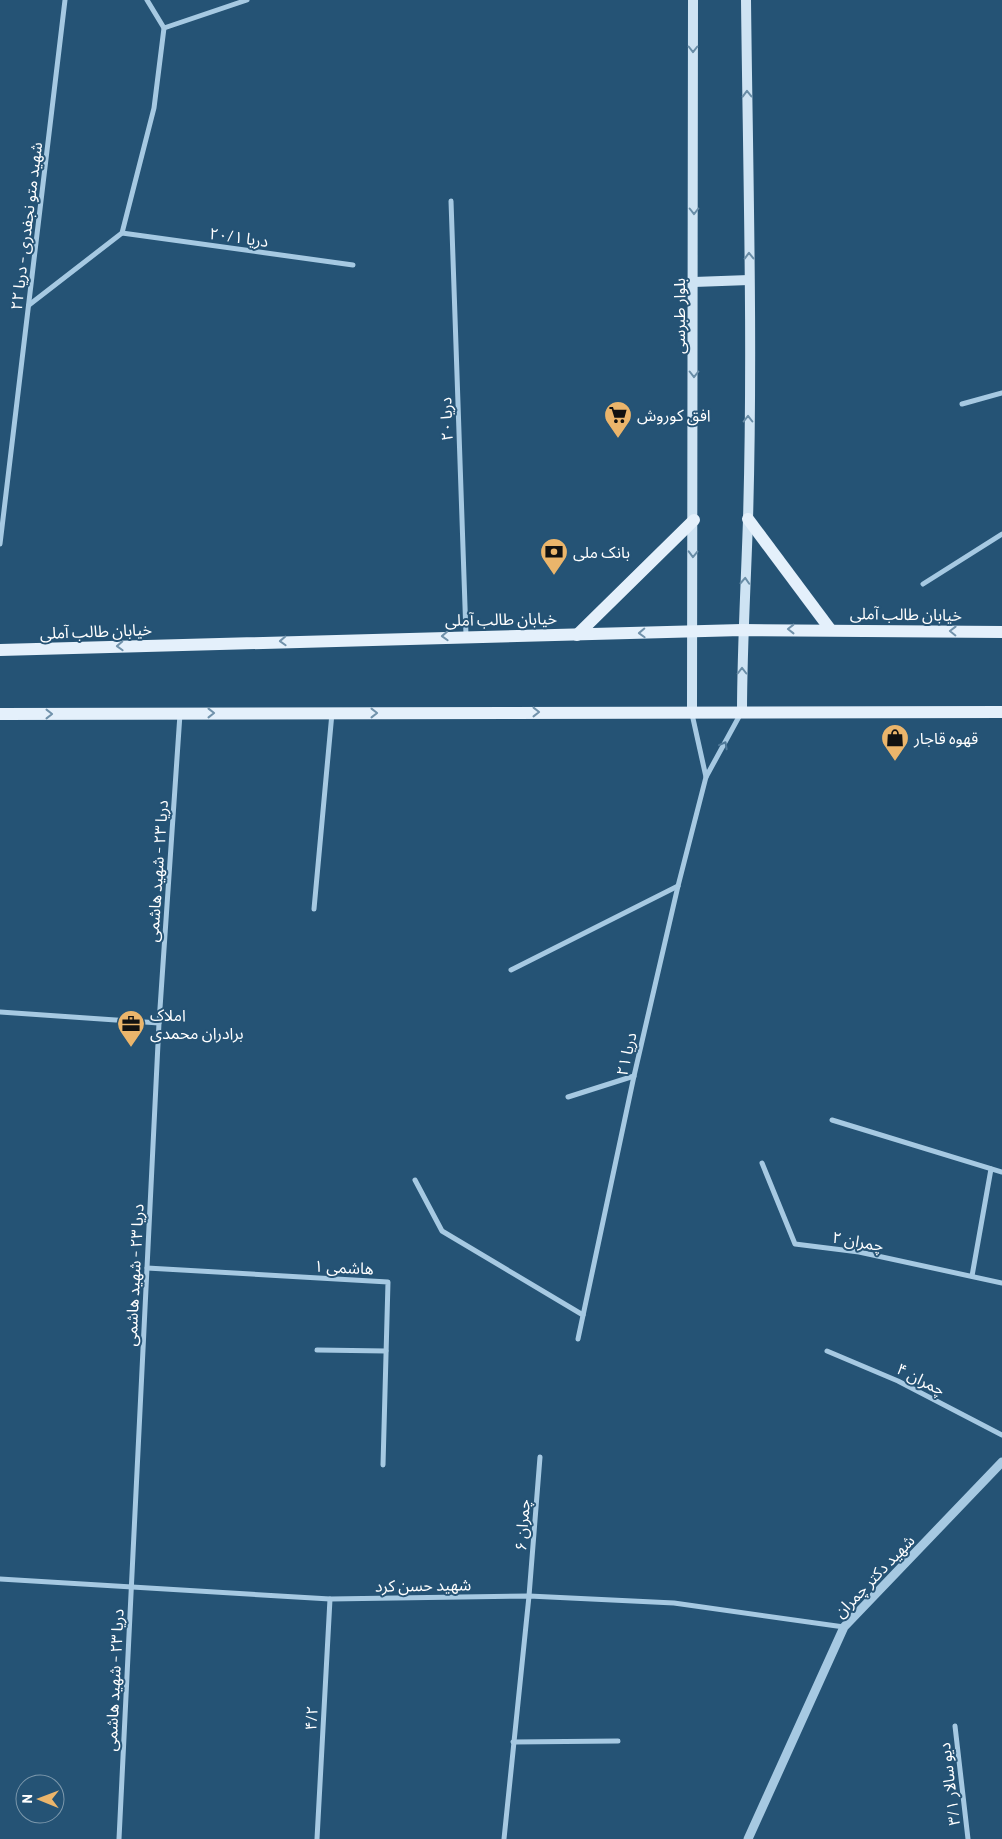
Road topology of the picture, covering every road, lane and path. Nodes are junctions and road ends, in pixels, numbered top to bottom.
1 (65, 0) edge
2 (147, 0) edge
3 (247, 0) edge
4 (693, 0) edge
5 (746, 0) edge
6 (164, 28) junction
7 (451, 201) dead end
8 (122, 233) junction
9 (352, 265) dead end
10 (749, 280) junction
11 (694, 282) junction
12 (29, 305) junction
13 (1002, 393) edge
14 (962, 404) dead end
15 (748, 519) junction
16 (694, 520) junction
17 (1002, 534) edge
18 (0, 544) edge
19 (923, 584) dead end
20 (830, 629) junction
21 (742, 630) junction
22 (691, 631) junction
23 (1002, 632) edge
24 (466, 635) junction
25 (577, 635) junction
26 (0, 650) edge
27 (692, 712) junction
28 (742, 712) junction
29 (1002, 712) edge
30 (180, 713) junction
31 (332, 713) junction
32 (0, 714) edge
33 (706, 777) junction
34 (678, 886) junction
35 (314, 909) dead end
36 (511, 970) dead end
37 (0, 1012) edge
38 (159, 1023) junction
39 (634, 1076) junction
40 (568, 1097) dead end
41 (832, 1120) dead end
42 (762, 1162) dead end
43 (991, 1169) junction
44 (1002, 1172) edge
45 (414, 1180) dead end
46 (147, 1268) junction
47 (972, 1276) junction
48 (1002, 1283) edge
49 (583, 1315) junction
50 (578, 1339) dead end
51 (317, 1350) dead end
52 (827, 1350) dead end
53 (386, 1351) junction
54 (1002, 1435) edge
55 (540, 1457) dead end
56 (1002, 1462) edge
57 (383, 1465) dead end
58 (0, 1579) edge
59 (131, 1587) junction
60 (530, 1596) junction
61 (330, 1599) junction
62 (844, 1628) junction
63 (955, 1726) dead end
64 (618, 1741) dead end
65 (513, 1742) junction
66 (119, 1839) edge
67 (317, 1839) edge
68 (504, 1839) edge
69 (748, 1839) edge
70 (968, 1839) edge

1 - 12 street, شهید متو نجفدری - دریا ۲۲
2 - 6 street
3 - 6 street
4 -> 11 main road, بلوار طبرسی
10 -> 5 main road
6 - 8 street
7 - 24 street, دریا ۲۰
8 - 9 street, دریا ۲۰/۱
8 - 12 street
10 - 11 main road
15 -> 10 main road
11 -> 16 main road, بلوار طبرسی
12 - 18 street, شهید متو نجفدری - دریا ۲۲
13 - 14 street
15 - 20 main road
21 -> 15 main road
16 -> 22 main road, بلوار طبرسی
16 - 25 main road
17 - 19 street
20 -> 21 main road, خیابان طالب آملی
23 -> 20 main road, خیابان طالب آملی
21 - 22 main road, خیابان طالب آملی
28 -> 21 main road
22 -> 25 main road, خیابان طالب آملی
22 - 27 main road, بلوار طبرسی
24 - 25 main road, خیابان طالب آملی
24 -> 26 main road, خیابان طالب آملی
27 - 28 main road
31 -> 27 main road
27 - 33 street, دریا ۲۱
28 - 29 main road
33 -> 28 street, دریا ۲۱
30 -> 31 main road
32 -> 30 main road
30 - 38 street, دریا ۲۳ - شهید هاشمی
31 - 35 street
33 - 34 street, دریا ۲۱
34 - 36 street
34 - 39 street, دریا ۲۱
37 - 38 street
38 - 46 street, دریا ۲۳ - شهید هاشمی
39 - 40 street
39 - 49 street, دریا ۲۱
41 - 43 street
42 - 47 street, چمران ۲
43 - 44 street
43 - 47 street
45 - 49 street
46 - 53 street, هاشمی ۱
46 - 59 street, دریا ۲۳ - شهید هاشمی
47 - 48 street, چمران ۲
49 - 50 street, دریا ۲۱
51 - 53 street
52 - 54 street, چمران ۴
53 - 57 street, هاشمی ۱
55 - 60 street, چمران ۶
56 - 62 street, شهید دکتر چمران
58 - 59 street, شهید حسن کرد
59 - 61 street, شهید حسن کرد
59 - 66 street, دریا ۲۳ - شهید هاشمی
60 - 61 street, شهید حسن کرد
60 - 62 street, شهید حسن کرد
60 - 65 street, چمران ۶
61 - 67 street, ۴/۲
62 - 69 street, شهید دکتر چمران
63 - 70 street, دیو سالار ۳/۱
64 - 65 street
65 - 68 street, چمران ۶

